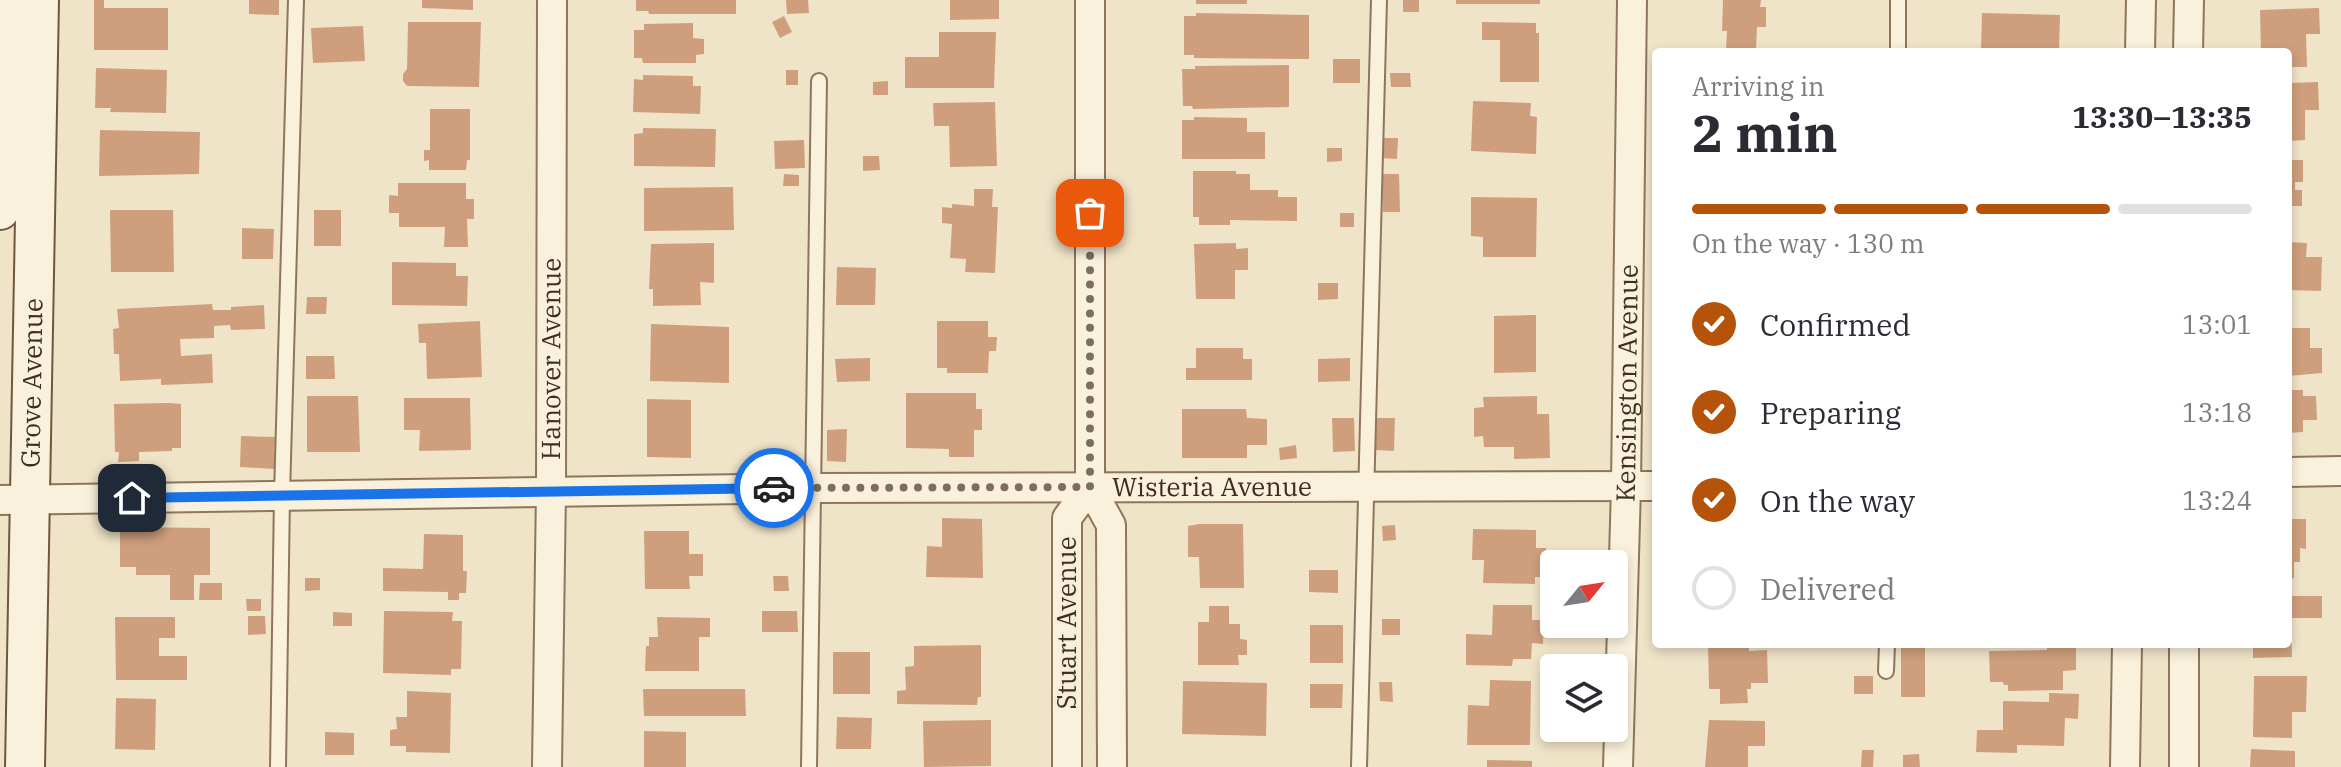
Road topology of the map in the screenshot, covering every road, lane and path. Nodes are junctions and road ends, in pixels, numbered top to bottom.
1 (3, 0) edge
2 (39, 0) edge
3 (296, 0) edge
4 (552, 0) edge
5 (1090, 0) edge
6 (1379, 0) edge
7 (1632, 0) edge
8 (1898, 0) edge
9 (2141, 0) edge
10 (2189, 0) edge
11 (1898, 48) edge
12 (2140, 48) edge
13 (2188, 48) edge
14 (819, 81) dead end
15 (13, 167) edge
16 (0, 210) edge
17 (2341, 471) edge
18 (2292, 472) edge
19 (1366, 486) junction
20 (1652, 486) edge
21 (1090, 487) junction
22 (1626, 487) junction
23 (812, 488) junction
24 (551, 490) junction
25 (282, 495) junction
26 (15, 500) edge
27 (1887, 648) edge
28 (2127, 648) edge
29 (2184, 648) edge
30 (1886, 671) dead end
31 (17, 764) edge
32 (278, 767) edge
33 (547, 767) edge
34 (809, 767) edge
35 (1067, 767) edge
36 (1112, 767) edge
37 (1359, 767) edge
38 (1618, 767) edge
39 (2125, 767) edge
40 (2184, 767) edge

1 - 15 street, Grove Avenue
2 - 15 street, Grove Avenue
3 - 25 lane
4 - 24 street, Hanover Avenue
5 - 21 street, Stuart Avenue
6 - 19 lane
7 - 22 street, Kensington Avenue
8 - 11 lane
9 - 12 street
10 - 13 street
14 - 23 lane
15 - 16 street, Grove Avenue
15 - 26 street, Grove Avenue
17 - 18 street
19 - 21 street, Wisteria Avenue
19 - 22 street, Wisteria Avenue
19 - 37 lane
20 - 22 street, Wisteria Avenue
21 - 23 street, Wisteria Avenue
21 - 35 street, Stuart Avenue
21 - 36 street, Stuart Avenue
22 - 38 street, Kensington Avenue
23 - 24 street, Wisteria Avenue
23 - 34 lane
24 - 25 street, Wisteria Avenue
24 - 33 street, Hanover Avenue
25 - 26 street, Wisteria Avenue
25 - 32 lane
26 - 31 street, Grove Avenue
27 - 30 lane
28 - 39 street
29 - 40 street

